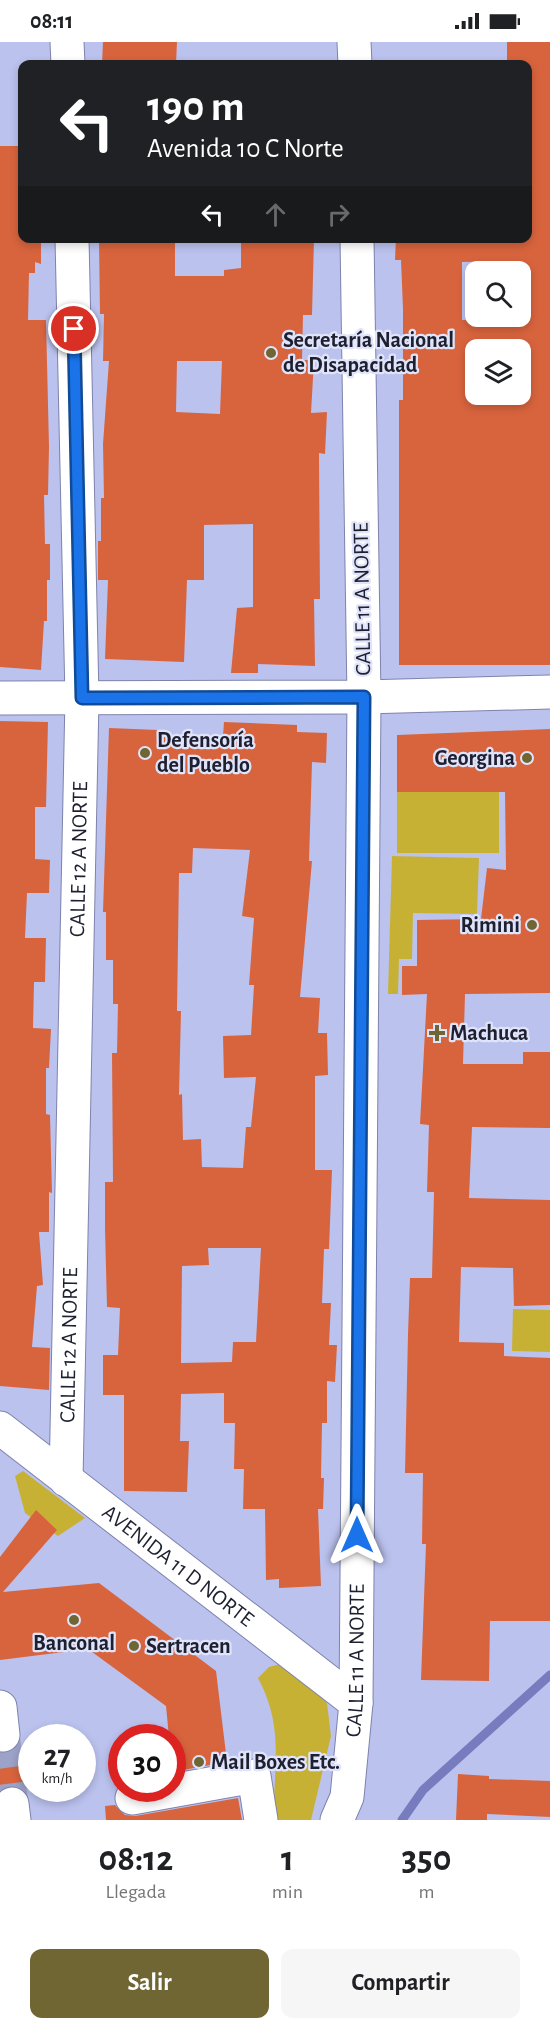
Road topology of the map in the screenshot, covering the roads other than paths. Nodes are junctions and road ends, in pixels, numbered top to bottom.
1 (67, 42) edge
2 (354, 42) edge
3 (68, 60) edge
4 (355, 60) edge
5 (72, 243) edge
6 (357, 243) edge
7 (550, 692) edge
8 (364, 697) junction
9 (0, 698) edge
10 (82, 698) junction
11 (0, 1428) edge
12 (66, 1480) junction
13 (356, 1702) junction
14 (186, 1788) edge
15 (261, 1820) edge
16 (337, 1820) edge

1 - 3 street
2 - 4 street
5 - 10 street, CALLE 12 A NORTE
6 - 8 street, CALLE 11 A NORTE
7 - 8 street
8 - 10 street
8 - 13 street, CALLE 11 A NORTE
9 - 10 street
10 - 12 street, CALLE 12 A NORTE
11 - 12 street, AVENIDA 11 D NORTE
12 - 13 street, AVENIDA 11 D NORTE
13 - 16 street, CALLE 11 A NORTE
14 - 15 street

